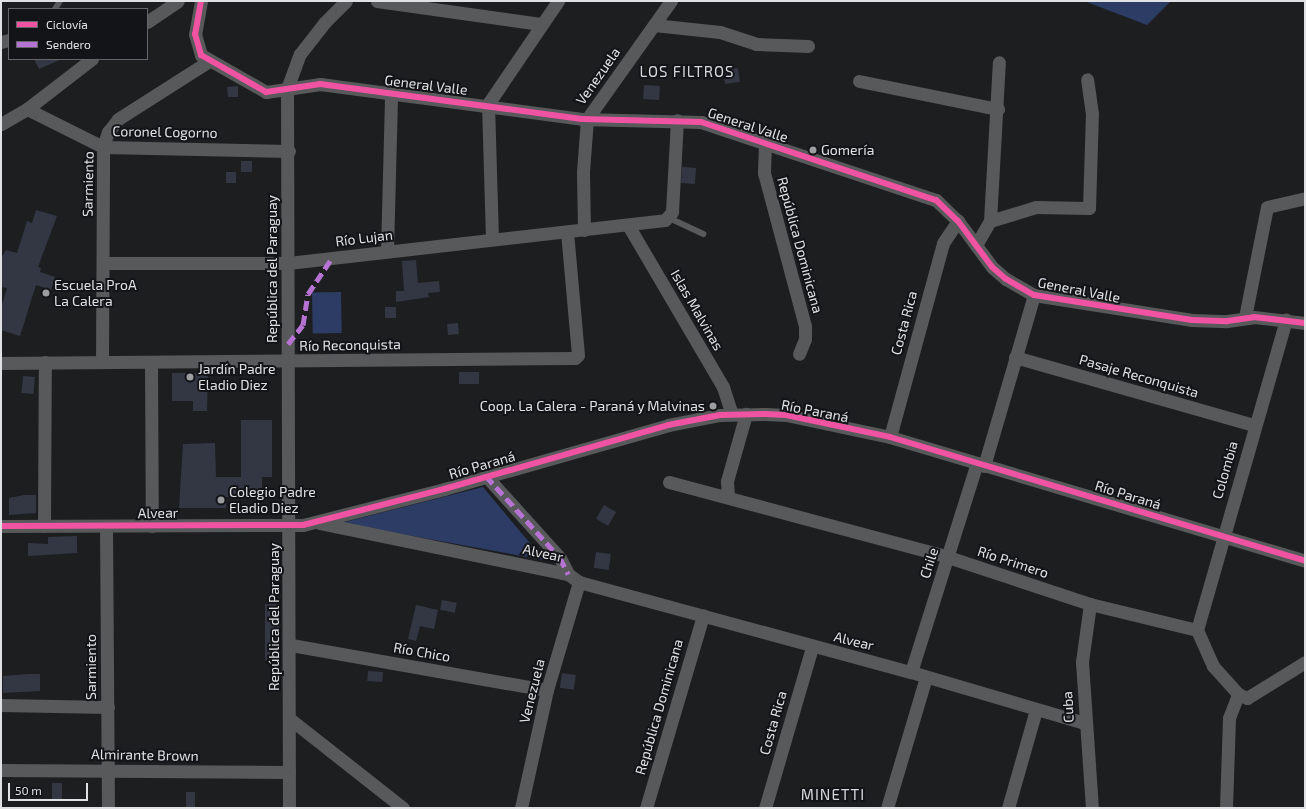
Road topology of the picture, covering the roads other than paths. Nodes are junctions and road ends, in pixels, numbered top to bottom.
1 (178, 1) edge
2 (201, 1) edge
3 (346, 1) edge
4 (377, 1) edge
5 (558, 1) edge
6 (671, 1) edge
7 (148, 21) edge
8 (540, 24) junction
9 (654, 25) junction
10 (808, 46) dead end
11 (91, 60) edge
12 (209, 61) junction
13 (999, 62) dead end
14 (1087, 79) dead end
15 (859, 81) dead end
16 (287, 89) junction
17 (390, 94) junction
18 (488, 104) junction
19 (27, 109) junction
20 (998, 109) junction
21 (587, 119) junction
22 (677, 120) junction
23 (1, 124) edge
24 (765, 143) junction
25 (103, 147) junction
26 (288, 151) junction
27 (1305, 198) edge
28 (667, 219) junction
29 (958, 221) junction
30 (990, 221) junction
31 (628, 225) junction
32 (584, 230) junction
33 (566, 232) junction
34 (704, 234) dead end
35 (492, 239) junction
36 (976, 244) junction
37 (387, 251) junction
38 (103, 263) junction
39 (288, 263) junction
40 (1034, 295) junction
41 (1245, 317) junction
42 (1286, 320) junction
43 (1305, 322) edge
44 (799, 354) dead end
45 (1015, 357) junction
46 (102, 361) junction
47 (45, 362) junction
48 (152, 362) junction
49 (288, 362) junction
50 (1, 363) edge
51 (732, 414) junction
52 (746, 414) junction
53 (1254, 425) junction
54 (890, 437) junction
55 (980, 464) junction
56 (486, 476) junction
57 (669, 482) dead end
58 (728, 496) junction
59 (316, 522) junction
60 (289, 525) junction
61 (1, 526) edge
62 (44, 526) junction
63 (106, 526) junction
64 (152, 526) junction
65 (1222, 536) junction
66 (948, 557) junction
67 (1305, 561) edge
68 (568, 574) junction
69 (578, 582) junction
70 (1090, 604) junction
71 (702, 615) junction
72 (1197, 630) junction
73 (291, 645) junction
74 (812, 647) junction
75 (1305, 662) edge
76 (911, 672) junction
77 (926, 677) junction
78 (547, 690) junction
79 (1238, 694) junction
80 (1, 705) edge
81 (108, 707) junction
82 (1036, 710) junction
83 (290, 719) junction
84 (1084, 723) junction
85 (1, 770) edge
86 (108, 771) junction
87 (289, 772) junction
88 (108, 808) edge
89 (289, 808) edge
90 (403, 808) edge
91 (521, 808) edge
92 (646, 808) edge
93 (765, 808) edge
94 (887, 808) edge
95 (1008, 808) edge
96 (1092, 808) edge
97 (1226, 808) edge

1 - 7 street
2 - 12 street, General Valle
3 - 16 street
4 - 8 street
5 - 8 street
6 - 9 street, Venezuela
8 - 18 street
9 - 10 street
9 - 21 street, Venezuela
11 - 19 street
12 - 16 street, General Valle
12 - 25 street, Sarmiento
13 - 20 street
14 - 30 street
15 - 20 street
16 - 17 street, General Valle
16 - 26 street, República del Paraguay
17 - 18 street, General Valle
17 - 37 street
18 - 21 street, General Valle
18 - 35 street
19 - 23 street
19 - 25 street, Coronel Cogorno
20 - 30 street
21 - 22 street, General Valle
21 - 32 street, Venezuela
22 - 24 street, General Valle
22 - 28 street
24 - 29 street, General Valle
24 - 44 street, República Dominicana
25 - 26 street, Coronel Cogorno
25 - 38 street, Sarmiento
26 - 39 street, República del Paraguay
27 - 41 street
28 - 31 street, Río Lujan
28 - 34 lane
29 - 36 street, General Valle
29 - 54 street, Costa Rica
30 - 36 street
31 - 32 street, Río Lujan
31 - 51 street, Islas Malvinas
32 - 33 street, Río Lujan
33 - 35 street, Río Lujan
33 - 49 street, Río Reconquista
35 - 37 street, Río Lujan
36 - 40 street, General Valle
37 - 39 street, Río Lujan
38 - 39 street, Río Lujan
38 - 46 street, Sarmiento
39 - 49 street, República del Paraguay
40 - 41 street, General Valle
40 - 45 street, Chile
41 - 42 street, General Valle
42 - 43 street, General Valle
42 - 53 street, Colombia
45 - 53 street, Pasaje Reconquista
45 - 55 street, Chile
46 - 47 street, Río Reconquista
46 - 48 street, Río Reconquista
47 - 50 street, Río Reconquista
47 - 62 street
48 - 49 street, Río Reconquista
48 - 64 street
49 - 60 street, República del Paraguay
51 - 52 street, Río Paraná
51 - 56 street, Río Paraná
52 - 54 street, Río Paraná
52 - 58 street
53 - 65 street, Colombia
54 - 55 street, Río Paraná
55 - 65 street, Río Paraná
55 - 66 street, Chile
56 - 59 street, Río Paraná
56 - 68 street
57 - 58 street, Río Primero
58 - 66 street, Río Primero
59 - 60 street, Alvear
59 - 68 street, Alvear
60 - 64 street, Alvear
60 - 73 street, República del Paraguay
61 - 62 street, Alvear
62 - 63 street, Alvear
63 - 64 street, Alvear
63 - 81 street, Sarmiento
65 - 67 street, Río Paraná
65 - 72 street, Colombia
66 - 70 street, Río Primero
66 - 76 street, Chile
68 - 69 street, Alvear
69 - 71 street, Alvear
69 - 78 street, Venezuela
70 - 72 street, Río Primero
70 - 84 street, Cuba
71 - 74 street, Alvear
71 - 92 street, República Dominicana
72 - 79 street
73 - 78 street, Río Chico
73 - 83 street, República del Paraguay
74 - 76 street, Alvear
74 - 93 street, Costa Rica
75 - 79 street
76 - 77 street, Alvear
77 - 82 street, Alvear
77 - 94 street
78 - 91 street, Venezuela
79 - 97 street
80 - 81 street
81 - 86 street, Sarmiento
82 - 84 street, Alvear
82 - 95 street
83 - 87 street, República del Paraguay
83 - 90 street
84 - 96 street, Cuba
85 - 86 street, Almirante Brown
86 - 87 street, Almirante Brown
86 - 88 street, Sarmiento
87 - 89 street, República del Paraguay

